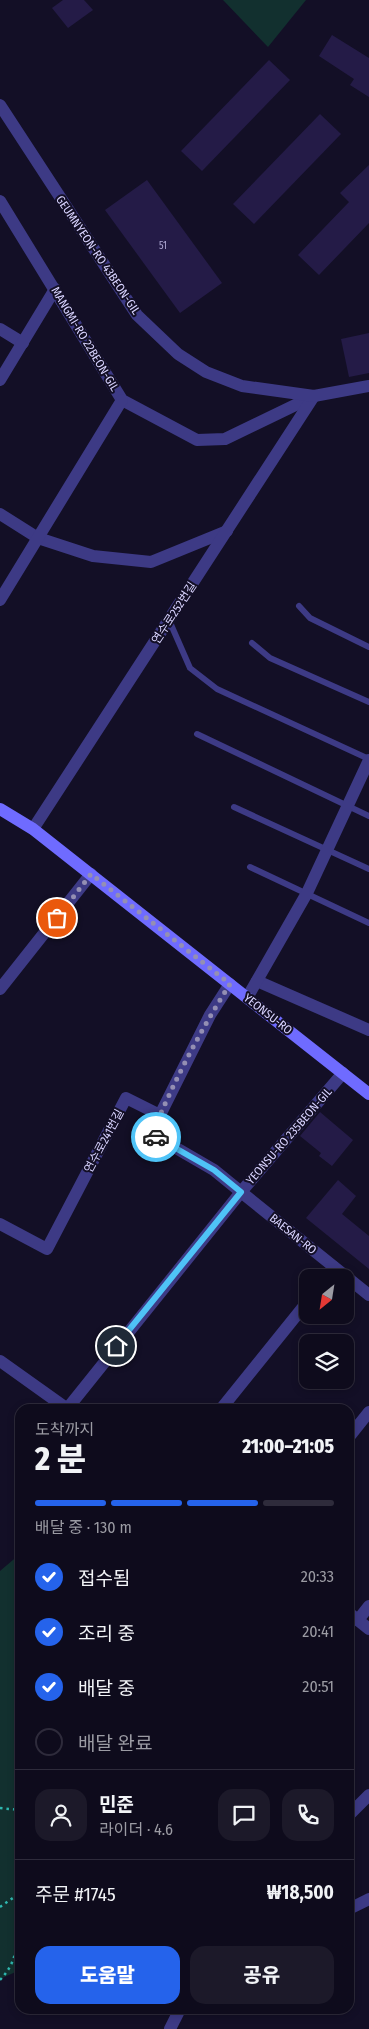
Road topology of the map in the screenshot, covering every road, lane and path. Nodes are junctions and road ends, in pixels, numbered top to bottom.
1 (0, 105) edge
2 (0, 200) edge
3 (55, 289) junction
4 (0, 329) edge
5 (23, 343) junction
6 (0, 380) edge
7 (369, 386) edge
8 (314, 396) junction
9 (122, 400) junction
10 (0, 514) edge
11 (226, 531) junction
12 (38, 538) junction
13 (0, 600) edge
14 (299, 606) dead end
15 (169, 620) junction
16 (252, 644) dead end
17 (369, 647) edge
18 (369, 702) edge
19 (197, 734) dead end
20 (369, 760) edge
21 (348, 806) junction
22 (234, 807) dead end
23 (0, 809) edge
24 (369, 816) edge
25 (33, 829) junction
26 (327, 850) junction
27 (250, 867) dead end
28 (369, 869) edge
29 (91, 874) junction
30 (307, 893) junction
31 (369, 923) edge
32 (257, 981) junction
33 (230, 984) junction
34 (0, 989) edge
35 (247, 998) junction
36 (369, 1030) edge
37 (343, 1073) junction
38 (369, 1094) edge
39 (160, 1116) junction
40 (241, 1192) junction
41 (0, 1224) edge
42 (334, 1267) joint
43 (369, 1294) edge
44 (299, 1312) edge
45 (0, 1361) edge
46 (61, 1404) edge
47 (70, 1404) edge
48 (225, 1404) edge
49 (369, 1412) edge
50 (354, 1431) edge
51 (369, 1606) edge
52 (354, 1617) edge
53 (369, 1629) edge
54 (369, 1795) edge
55 (0, 1808) edge
56 (15, 1810) edge
57 (354, 1810) edge
58 (15, 1896) edge
59 (369, 1899) edge
60 (354, 1906) edge
61 (0, 1907) edge
62 (15, 1956) edge
63 (0, 1980) edge
64 (178, 2014) edge
65 (170, 2029) edge

1 - 8 street, GEUMNYEON-RO 43BEON-GIL
2 - 3 street, MANGMI-RO 22BEON-GIL
3 - 5 street
3 - 9 street, MANGMI-RO 22BEON-GIL
4 - 5 street
5 - 6 street
7 - 8 street, GEUMNYEON-RO 43BEON-GIL
8 - 9 street, MANGMI-RO 22BEON-GIL
8 - 11 street, 연수로252번길
9 - 12 street
10 - 12 street
11 - 12 street
11 - 15 street, 연수로252번길
12 - 13 street
14 - 17 lane
15 - 20 lane
15 - 25 street, 연수로252번길
16 - 18 lane
19 - 21 lane
20 - 21 street
21 - 24 lane
21 - 26 street
22 - 26 lane
23 - 25 main road, YEONSU-RO
25 - 29 main road, YEONSU-RO
26 - 28 lane
26 - 30 street
27 - 30 lane
29 - 33 main road, YEONSU-RO
29 - 34 street
30 - 31 lane
30 - 32 street
32 - 35 street
32 - 36 street
33 - 35 main road, YEONSU-RO
33 - 39 street
35 - 37 main road, YEONSU-RO
37 - 38 main road, YEONSU-RO
37 - 40 street, YEONSU-RO 235BEON-GIL
39 - 40 street, BAESAN-RO
39 - 41 street, 연수로241번길
40 - 42 street, BAESAN-RO
40 - 47 street, YEONSU-RO 235BEON-GIL
42 - 43 street, BAESAN-RO
44 - 48 street
45 - 46 street
49 - 50 street
51 - 52 street
52 - 53 street
54 - 57 street
55 - 56 path
58 - 61 path
59 - 60 street
62 - 63 path
64 - 65 street

